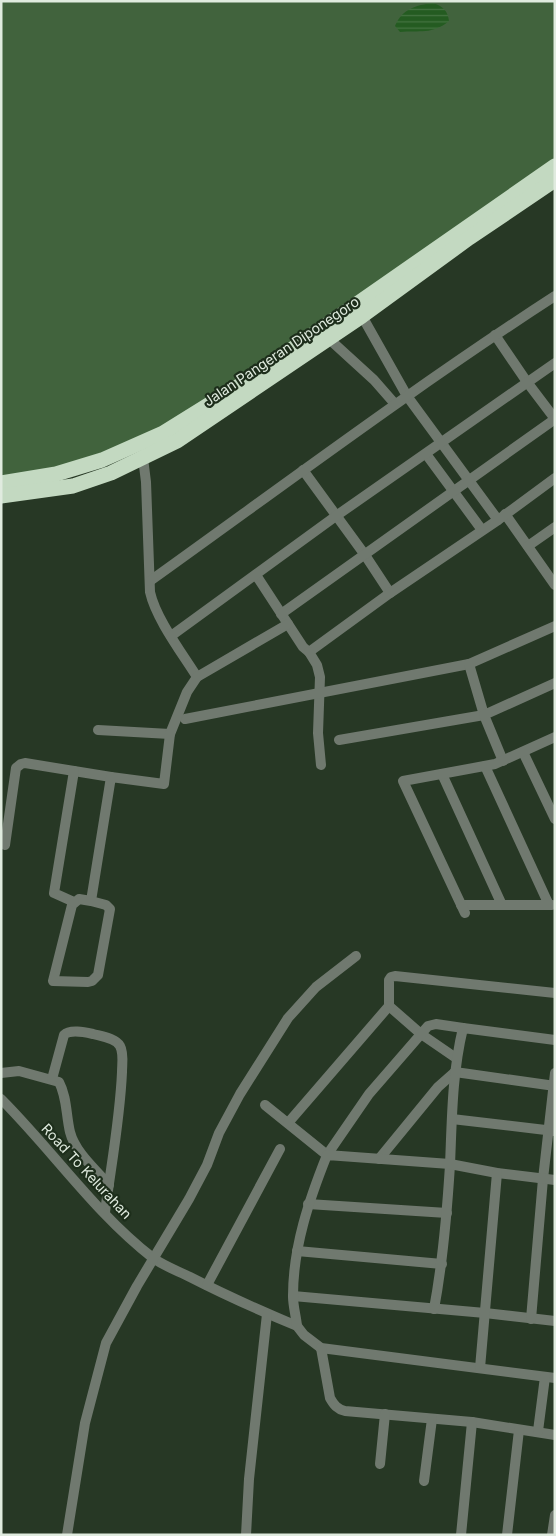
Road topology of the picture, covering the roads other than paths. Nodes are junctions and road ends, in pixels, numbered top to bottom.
1 (555, 166) edge
2 (555, 180) edge
3 (555, 296) edge
4 (362, 316) junction
5 (495, 335) junction
6 (328, 338) junction
7 (555, 363) edge
8 (527, 382) junction
9 (407, 396) junction
10 (395, 404) junction
11 (555, 419) edge
12 (440, 444) junction
13 (426, 454) junction
14 (143, 458) junction
15 (303, 470) junction
16 (555, 478) edge
17 (469, 480) junction
18 (1, 483) edge
19 (454, 491) junction
20 (1, 496) edge
21 (336, 516) junction
22 (502, 517) junction
23 (555, 527) edge
24 (482, 530) junction
25 (528, 546) junction
26 (365, 555) junction
27 (256, 575) junction
28 (150, 581) junction
29 (555, 585) edge
30 (390, 593) junction
31 (281, 614) junction
32 (288, 624) junction
33 (555, 626) edge
34 (170, 636) junction
35 (309, 652) junction
36 (469, 664) junction
37 (197, 677) junction
38 (555, 683) edge
39 (320, 692) junction
40 (484, 715) junction
41 (185, 719) dead end
42 (98, 730) dead end
43 (170, 734) junction
44 (555, 737) edge
45 (339, 740) dead end
46 (523, 752) junction
47 (503, 760) junction
48 (321, 765) dead end
49 (485, 766) junction
50 (74, 772) junction
51 (442, 774) junction
52 (111, 778) junction
53 (555, 819) edge
54 (5, 845) dead end
55 (91, 900) junction
56 (74, 902) junction
57 (502, 905) junction
58 (552, 905) edge
59 (356, 956) dead end
60 (555, 993) edge
61 (389, 1006) junction
62 (463, 1028) junction
63 (421, 1034) junction
64 (555, 1040) edge
65 (456, 1058) junction
66 (454, 1072) junction
67 (1, 1073) edge
68 (555, 1074) edge
69 (52, 1079) junction
70 (554, 1086) edge
71 (1, 1099) edge
72 (265, 1105) dead end
73 (452, 1119) junction
74 (288, 1124) junction
75 (552, 1131) edge
76 (280, 1149) dead end
77 (327, 1155) junction
78 (379, 1159) junction
79 (450, 1164) junction
80 (497, 1173) junction
81 (543, 1179) junction
82 (555, 1180) edge
83 (108, 1185) junction
84 (308, 1204) junction
85 (105, 1212) junction
86 (447, 1213) junction
87 (297, 1251) junction
88 (154, 1259) junction
89 (442, 1264) junction
90 (207, 1285) junction
91 (293, 1296) junction
92 (434, 1309) junction
93 (485, 1313) junction
94 (267, 1314) junction
95 (531, 1319) junction
96 (555, 1321) edge
97 (297, 1326) junction
98 (321, 1348) junction
99 (480, 1368) junction
100 (550, 1378) edge
101 (386, 1414) junction
102 (432, 1419) junction
103 (472, 1422) junction
104 (519, 1430) junction
105 (538, 1431) junction
106 (555, 1434) edge
107 (380, 1464) dead end
108 (424, 1481) dead end
109 (555, 1515) edge
110 (68, 1535) edge
111 (246, 1535) edge
112 (460, 1535) edge
113 (508, 1535) edge
114 (552, 1535) edge

1 - 18 highway, Jalan Pangeran Diponegoro
2 - 4 highway, Jalan Pangeran Diponegoro
3 - 5 street
4 - 6 highway, Jalan Pangeran Diponegoro
4 - 9 street
5 - 8 street
5 - 9 street
6 - 10 street
6 - 14 highway, Jalan Pangeran Diponegoro
7 - 8 street
8 - 11 street
8 - 12 street
9 - 10 street
9 - 12 street
10 - 15 street
11 - 17 street
12 - 13 street
12 - 17 street
13 - 19 street
13 - 21 street
14 - 20 highway, Jalan Pangeran Diponegoro
14 - 28 street
15 - 21 street
15 - 28 street
16 - 22 street
17 - 19 street
17 - 22 street
19 - 24 street
19 - 26 street
21 - 26 street
21 - 27 street
22 - 24 street
22 - 25 street
23 - 25 street
24 - 30 street
25 - 29 street
26 - 30 street
26 - 31 street
27 - 31 street
27 - 34 street
28 - 34 street
30 - 35 street
31 - 32 street
32 - 35 street
32 - 37 street
33 - 36 street
34 - 37 street
35 - 39 street
36 - 39 street
36 - 40 street
37 - 43 street
38 - 40 street
39 - 41 street
39 - 48 street
40 - 45 street
40 - 47 street
42 - 43 street
43 - 52 street
44 - 46 street
46 - 47 street
46 - 53 street
47 - 49 street
49 - 51 street
49 - 58 street
50 - 52 street
50 - 54 street
50 - 56 street
51 - 57 street
51 - 57 street
52 - 55 street
55 - 56 street
55 - 56 street
57 - 58 street
59 - 88 street
60 - 61 street
61 - 63 street
61 - 74 street
62 - 63 street
62 - 64 street
62 - 65 street
63 - 65 street
63 - 77 street
65 - 66 street
66 - 70 street
66 - 73 street
66 - 78 street
67 - 69 street
68 - 70 street
69 - 83 street
69 - 83 street
70 - 75 street
71 - 85 street, Road To Kelurahan
72 - 74 street
73 - 75 street
73 - 79 street
74 - 77 street
75 - 81 street
76 - 90 street
77 - 78 street
77 - 84 street
78 - 79 street
79 - 80 street
79 - 86 street
80 - 81 street
80 - 93 street
81 - 82 street
81 - 95 street
83 - 85 street
84 - 86 street
84 - 87 street
85 - 88 street, Road To Kelurahan
86 - 89 street
87 - 89 street
87 - 91 street
88 - 90 street, Road To Kelurahan
88 - 110 street
89 - 92 street
90 - 94 street, Road To Kelurahan
91 - 92 street
91 - 97 street
92 - 93 street
93 - 95 street
93 - 99 street
94 - 97 street, Road To Kelurahan
94 - 111 street
95 - 96 street
97 - 98 street
98 - 99 street
98 - 101 street
99 - 100 street
100 - 105 street
101 - 102 street
101 - 107 street
102 - 103 street
102 - 108 street
103 - 104 street
103 - 112 street
104 - 105 street
104 - 113 street
105 - 106 street
109 - 114 street

